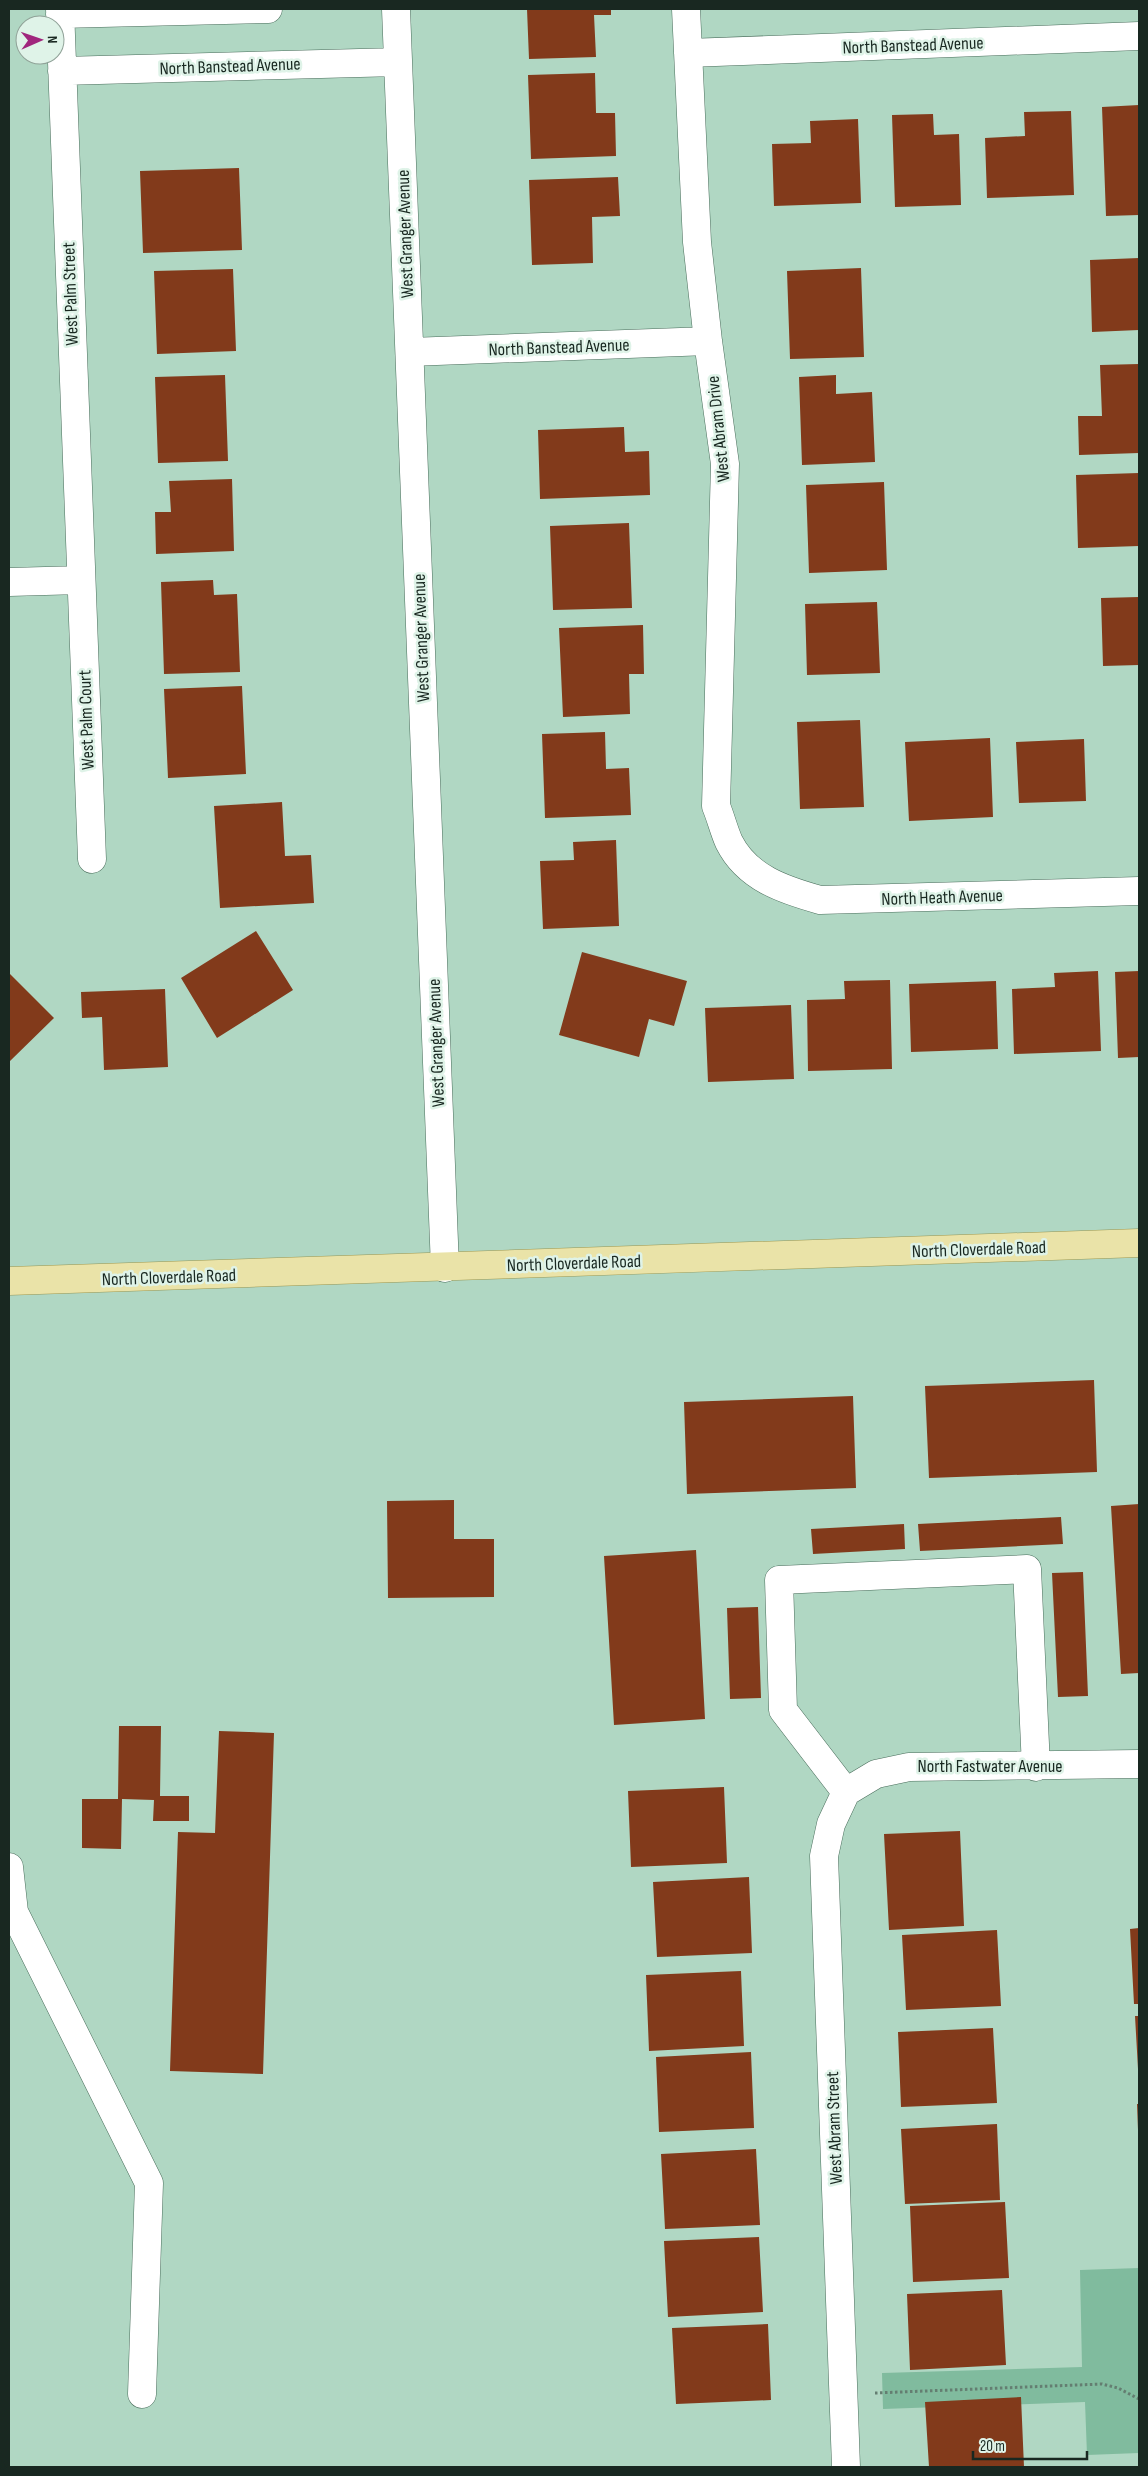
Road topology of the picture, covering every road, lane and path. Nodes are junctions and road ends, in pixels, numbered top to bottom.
1 (268, 9) edge
2 (396, 9) edge
3 (686, 9) edge
4 (60, 12) edge
5 (1139, 36) edge
6 (688, 53) junction
7 (398, 62) junction
8 (62, 71) junction
9 (708, 341) junction
10 (410, 352) junction
11 (81, 580) junction
12 (9, 582) edge
13 (92, 859) dead end
14 (752, 872) joint
15 (1139, 891) edge
16 (1139, 1243) edge
17 (445, 1268) junction
18 (9, 1282) edge
19 (1139, 1764) edge
20 (1036, 1767) junction
21 (846, 1792) junction
22 (9, 1868) edge
23 (142, 2394) dead end
24 (844, 2394) junction
25 (1139, 2398) edge
26 (846, 2467) edge

1 - 4 street
2 - 7 street, West Granger Avenue
3 - 6 street, West Abram Drive
4 - 8 street, West Palm Street
5 - 6 street, North Banstead Avenue
6 - 9 street, West Abram Drive
7 - 8 street, North Banstead Avenue
7 - 10 street, West Granger Avenue
8 - 11 street, West Palm Street
9 - 10 street, North Banstead Avenue
9 - 14 street, West Abram Drive
10 - 17 street, West Granger Avenue
11 - 12 street
11 - 13 street, West Palm Court
14 - 15 street, North Heath Avenue
16 - 17 main road, North Cloverdale Road
17 - 18 main road, North Cloverdale Road
19 - 20 street, North Fastwater Avenue
20 - 21 street, North Fastwater Avenue
20 - 21 street
21 - 24 street, West Abram Street
22 - 23 street
24 - 25 path
24 - 26 street, West Abram Street

